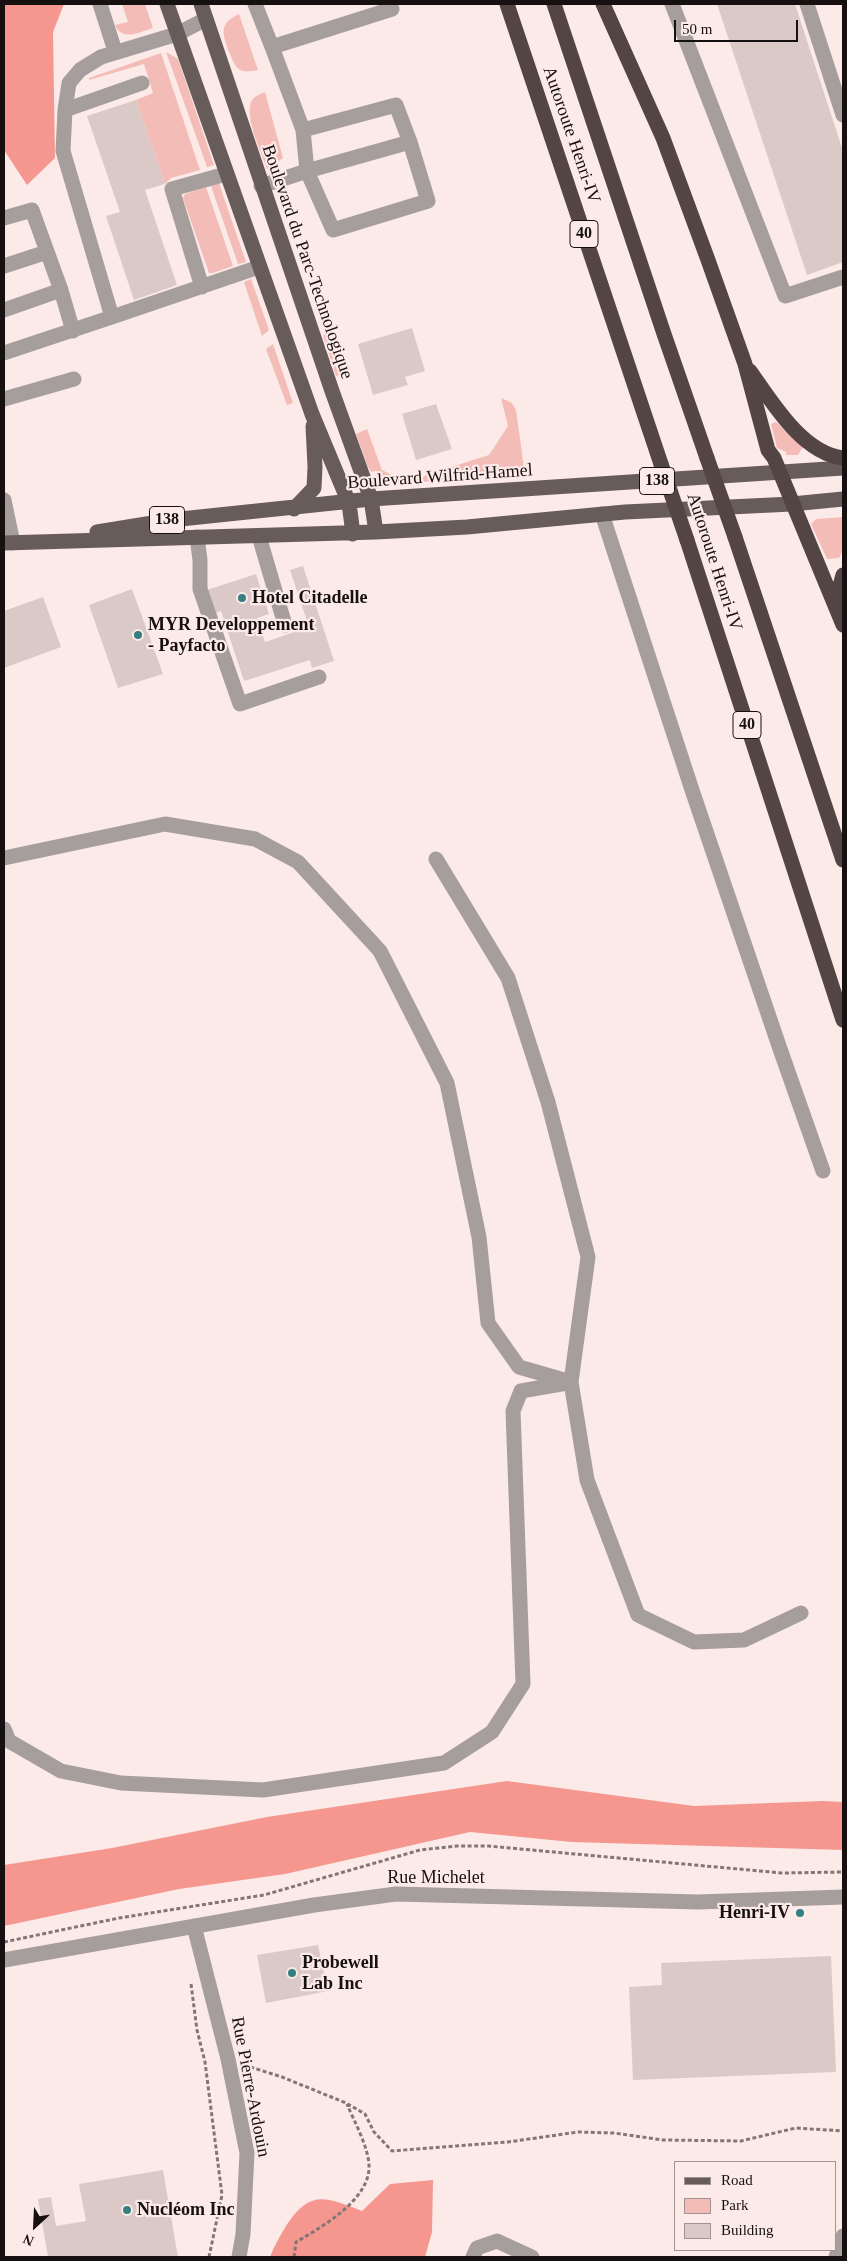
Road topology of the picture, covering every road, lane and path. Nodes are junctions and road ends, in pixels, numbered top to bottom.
1 (100, 4) edge
2 (167, 4) edge
3 (201, 4) edge
4 (255, 4) edge
5 (507, 4) edge
6 (554, 4) edge
7 (603, 4) edge
8 (672, 4) edge
9 (807, 4) edge
10 (392, 9) dead end
11 (206, 19) junction
12 (176, 34) junction
13 (272, 47) junction
14 (116, 51) junction
15 (142, 84) dead end
16 (65, 110) junction
17 (843, 115) edge
18 (304, 130) junction
19 (410, 142) junction
20 (307, 171) junction
21 (226, 174) junction
22 (262, 186) junction
23 (4, 218) edge
24 (47, 252) junction
25 (4, 266) edge
26 (259, 267) junction
27 (843, 277) edge
28 (202, 287) junction
29 (61, 290) junction
30 (4, 310) edge
31 (112, 317) junction
32 (74, 331) junction
33 (4, 353) edge
34 (745, 364) junction
35 (74, 379) dead end
36 (4, 398) edge
37 (312, 414) junction
38 (843, 458) edge
39 (843, 468) edge
40 (779, 472) junction
41 (371, 499) junction
42 (843, 499) edge
43 (4, 500) edge
44 (349, 502) junction
45 (792, 504) junction
46 (294, 509) junction
47 (602, 514) junction
48 (376, 532) junction
49 (353, 534) junction
50 (258, 536) junction
51 (197, 537) junction
52 (42, 542) junction
53 (8, 543) edge
54 (843, 575) edge
55 (842, 622) edge
56 (285, 626) dead end
57 (320, 677) dead end
58 (4, 858) edge
59 (436, 859) dead end
60 (843, 860) edge
61 (843, 1020) edge
62 (823, 1171) dead end
63 (571, 1382) junction
64 (801, 1613) dead end
65 (4, 1728) edge
66 (843, 1897) edge
67 (194, 1926) junction
68 (4, 1960) edge
69 (189, 1975) dead end
70 (228, 2059) junction
71 (346, 2103) junction
72 (843, 2131) edge
73 (843, 2236) edge
74 (209, 2257) edge
75 (239, 2257) edge
76 (294, 2257) edge
77 (473, 2257) edge
78 (532, 2257) edge
79 (836, 2257) edge

1 - 14 street
2 - 12 main road
3 - 11 main road, Boulevard du Parc-Technologique
4 - 13 street
5 - 61 highway, Autoroute Henri-IV / 40, bridge
6 - 60 highway, Autoroute Henri-IV, bridge
7 - 34 highway
8 - 27 street
9 - 17 street
10 - 13 street
11 - 12 street
11 - 22 main road, Boulevard du Parc-Technologique
12 - 14 street
12 - 21 main road
13 - 18 street
14 - 16 street
15 - 16 street
16 - 31 street
18 - 19 street
18 - 20 street
19 - 20 street
19 - 20 street
20 - 22 street
21 - 26 main road
21 - 28 street
22 - 41 main road, Boulevard du Parc-Technologique
23 - 24 street
24 - 25 street
24 - 29 street
26 - 28 street
26 - 37 main road
28 - 31 street
29 - 30 street
29 - 32 street
31 - 32 street
32 - 33 street
34 - 38 highway
34 - 40 highway
35 - 36 street
37 - 44 main road
37 - 46 main road
39 - 40 main road, Boulevard Wilfrid-Hamel / 138
40 - 41 main road, Boulevard Wilfrid-Hamel / 138
40 - 45 highway
41 - 44 main road, Boulevard Wilfrid-Hamel / 138
41 - 48 main road, Boulevard du Parc-Technologique
42 - 45 main road, Boulevard Wilfrid-Hamel / 138
43 - 53 street
44 - 46 main road, Boulevard Wilfrid-Hamel / 138
44 - 49 main road
45 - 47 main road, Boulevard Wilfrid-Hamel / 138
45 - 55 highway
46 - 52 main road, Boulevard Wilfrid-Hamel / 138
47 - 48 main road, Boulevard Wilfrid-Hamel / 138
47 - 62 street
48 - 49 main road, Boulevard Wilfrid-Hamel / 138
49 - 50 main road, Boulevard Wilfrid-Hamel / 138
50 - 51 main road, Boulevard Wilfrid-Hamel / 138
50 - 56 street
51 - 52 main road, Boulevard Wilfrid-Hamel / 138
51 - 57 street
52 - 53 main road, Boulevard Wilfrid-Hamel / 138
54 - 55 highway
58 - 63 street
59 - 63 street
63 - 64 street
63 - 65 street
66 - 67 street, Rue Michelet
67 - 68 street, Rue Michelet
67 - 70 street, Rue Pierre-Ardouin
69 - 74 path
70 - 71 path
70 - 75 street, Rue Pierre-Ardouin
71 - 72 path
71 - 76 path
73 - 79 street
77 - 78 street

